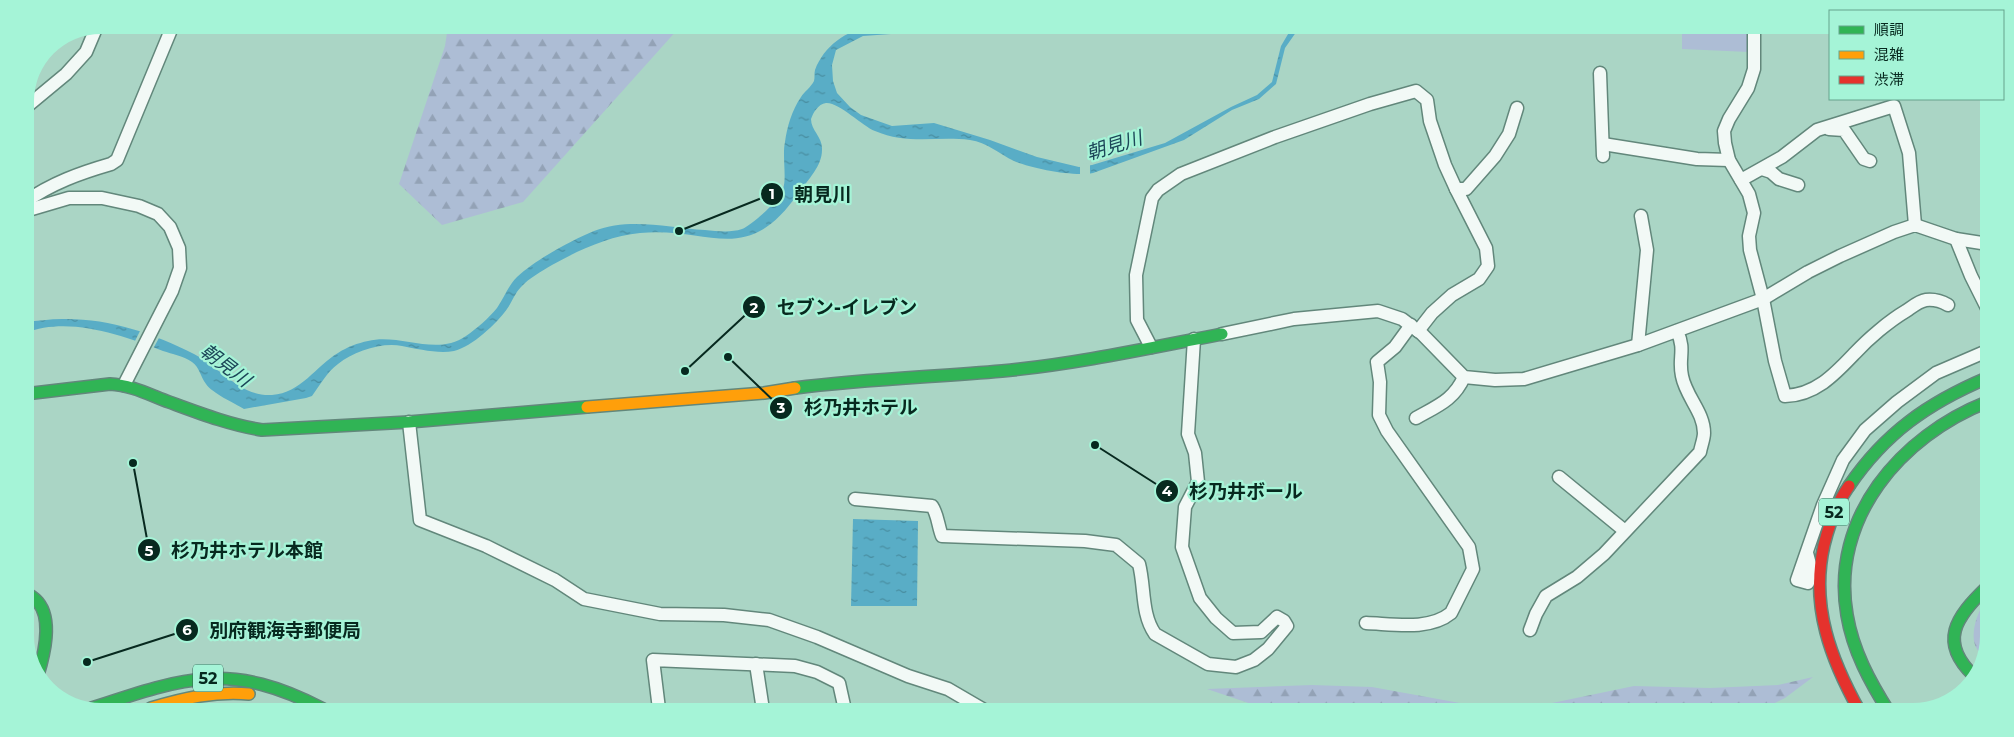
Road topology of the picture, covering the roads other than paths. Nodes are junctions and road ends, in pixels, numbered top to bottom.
1 (169, 34) edge
2 (1754, 34) edge
3 (93, 35) edge
4 (1600, 73) dead end
5 (34, 101) edge
6 (1517, 108) dead end
7 (1817, 130) junction
8 (1729, 160) junction
9 (1870, 161) dead end
10 (1762, 169) junction
11 (1741, 180) junction
12 (1798, 185) dead end
13 (1456, 189) junction
14 (34, 196) edge
15 (34, 208) edge
16 (1641, 216) dead end
17 (1915, 225) junction
18 (1956, 239) junction
19 (1980, 243) edge
20 (1980, 294) edge
21 (1763, 299) junction
22 (1948, 304) dead end
23 (1414, 328) junction
24 (1677, 331) junction
25 (1222, 334) joint
26 (1194, 339) junction
27 (1638, 345) junction
28 (1151, 347) junction
29 (1980, 354) edge
30 (1464, 377) junction
31 (126, 381) junction
32 (1980, 381) edge
33 (34, 393) edge
34 (1980, 405) edge
35 (1416, 418) dead end
36 (409, 422) junction
37 (1559, 477) dead end
38 (855, 499) dead end
39 (1626, 531) junction
40 (1807, 553) dead end
41 (1980, 594) edge
42 (34, 599) edge
43 (1366, 623) dead end
44 (1530, 630) dead end
45 (40, 664) edge
46 (756, 664) junction
47 (1970, 671) edge
48 (108, 703) edge
49 (167, 703) edge
50 (282, 703) edge
51 (311, 703) edge
52 (658, 703) edge
53 (762, 703) edge
54 (843, 703) edge
55 (972, 703) edge
56 (1855, 703) edge
57 (1882, 703) edge

1 - 14 street
2 - 8 street
3 - 5 street
4 - 8 street
6 - 13 street
7 - 9 street
7 - 10 street
7 - 17 street
8 - 11 street
10 - 11 street
10 - 12 street
11 - 21 street
13 - 23 street
13 - 28 street
15 - 31 street
16 - 27 street
17 - 18 street
17 - 21 street
18 - 19 street
18 - 20 street
21 - 22 street
21 - 24 street
23 - 25 street
23 - 30 street
23 - 43 street
24 - 27 street
24 - 39 street
25 - 26 street
26 - 28 street
26 - 38 street
27 - 30 street
28 - 36 street
29 - 40 street
30 - 35 street
31 - 33 street
31 - 36 street
32 - 56 street, 52
34 - 57 street, 52
36 - 55 street
37 - 39 street
39 - 44 street
41 - 47 street
42 - 45 street
46 - 52 street
46 - 53 street
46 - 54 street
48 - 51 street, 52
49 - 50 street, 52

